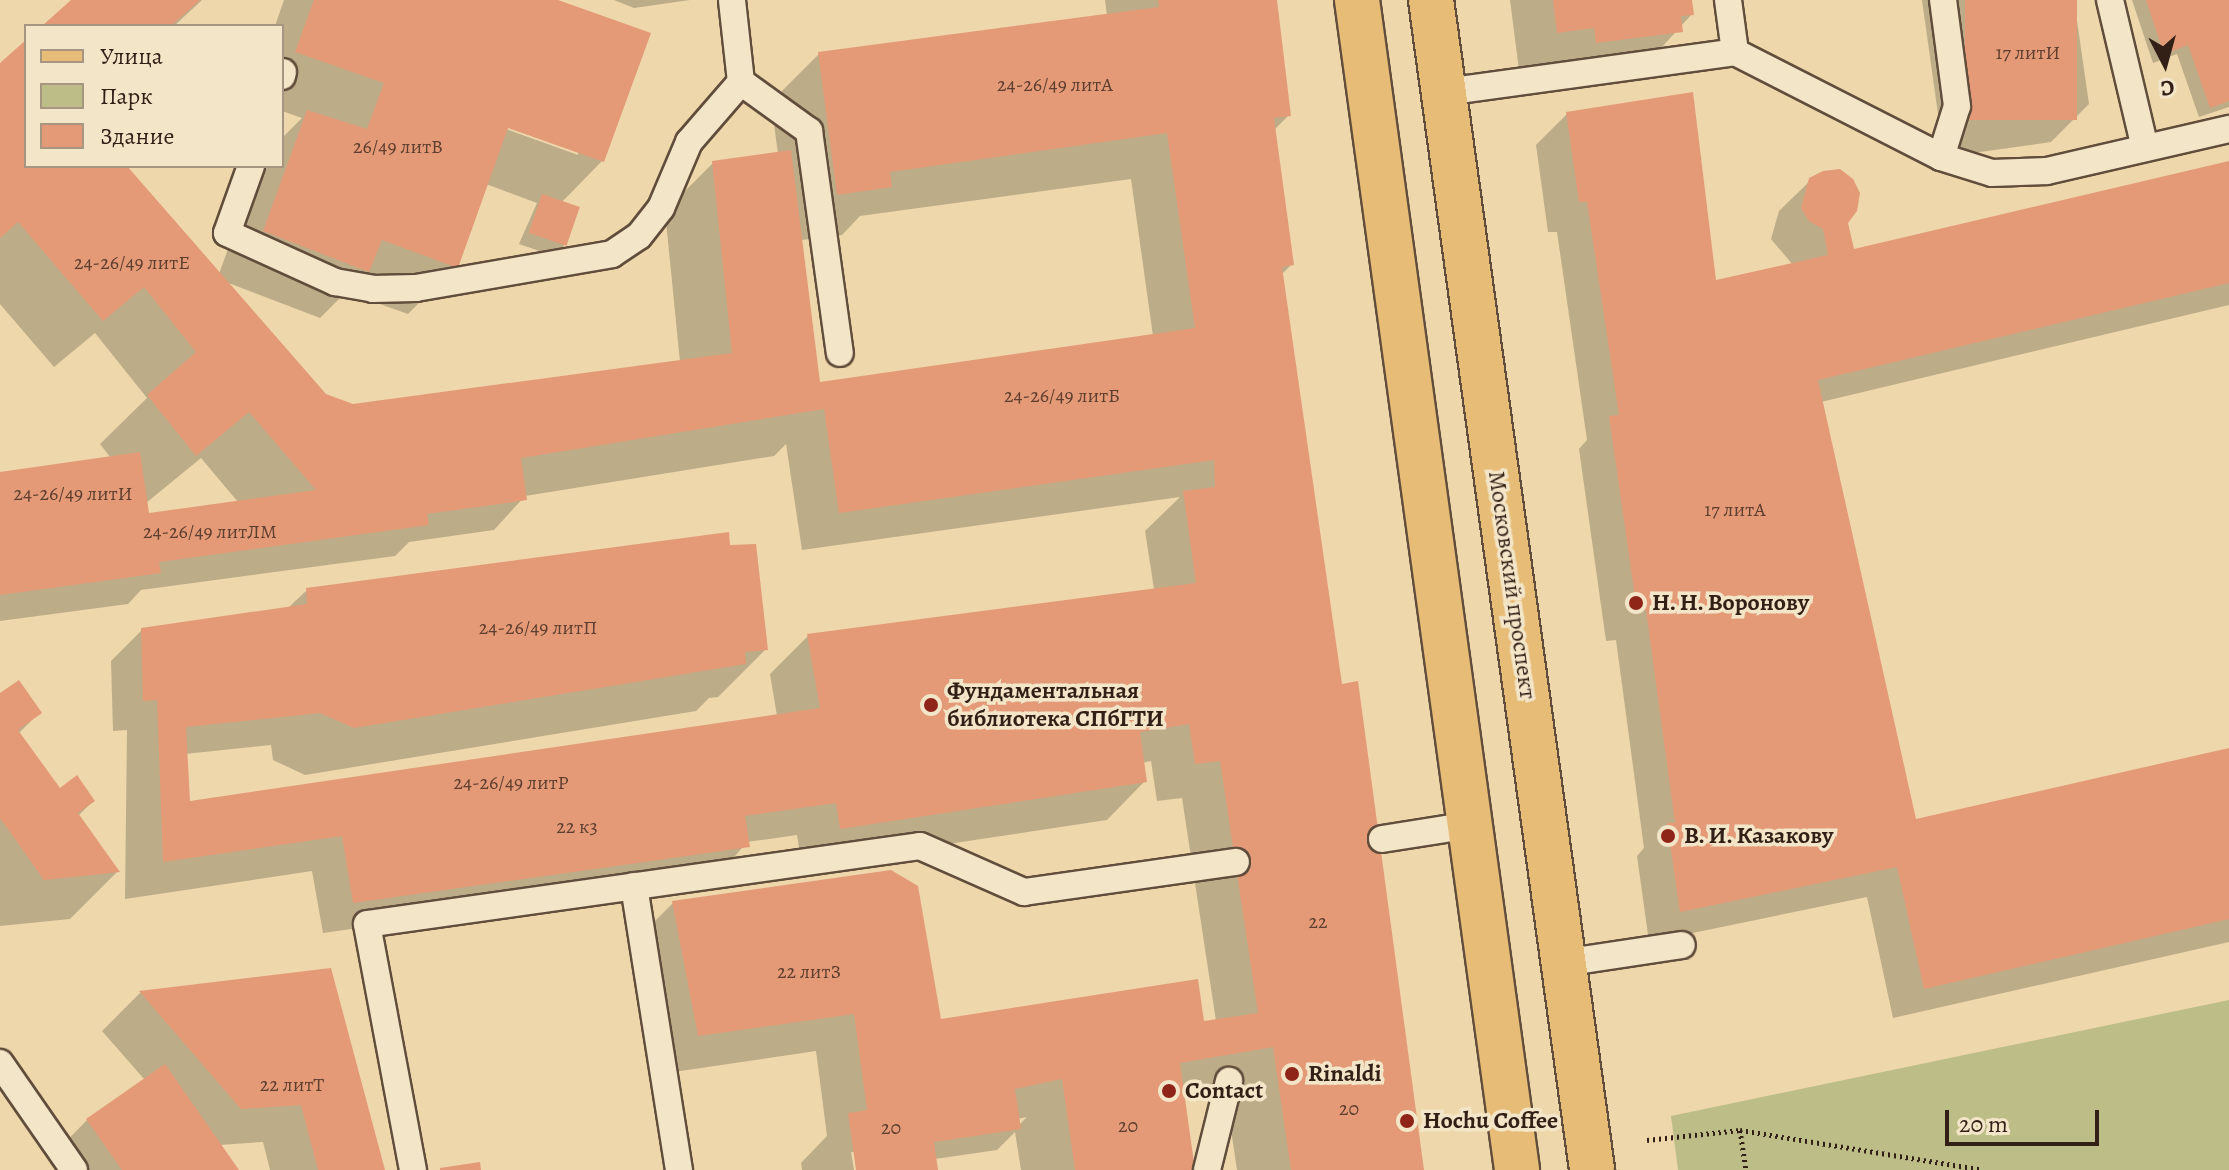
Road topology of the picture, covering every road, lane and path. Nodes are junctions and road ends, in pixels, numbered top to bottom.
1 (732, 0) edge
2 (1357, 0) edge
3 (1431, 0) edge
4 (1728, 0) edge
5 (1943, 0) edge
6 (2110, 0) edge
7 (1735, 52) junction
8 (741, 82) junction
9 (1444, 92) junction
10 (2229, 129) edge
11 (2145, 148) junction
12 (1941, 157) junction
13 (250, 168) edge
14 (840, 353) dead end
15 (1470, 825) junction
16 (1382, 839) dead end
17 (1236, 862) dead end
18 (634, 886) junction
19 (1682, 945) dead end
20 (1563, 963) junction
21 (0, 1063) edge
22 (1229, 1081) dead end
23 (1740, 1130) junction
24 (1647, 1140) dead end
25 (74, 1170) edge
26 (413, 1170) edge
27 (679, 1170) edge
28 (1207, 1170) edge
29 (1517, 1170) edge
30 (1592, 1170) edge
31 (1746, 1170) edge
32 (1983, 1170) edge

1 - 8 lane
2 - 15 main road
3 - 9 main road, Московский проспект
4 - 7 lane
5 - 12 lane
6 - 11 lane
7 - 9 lane
7 - 12 lane
8 - 13 lane
8 - 14 lane
9 - 20 main road, Московский проспект
10 - 11 lane
11 - 12 lane
15 - 16 lane
15 - 29 main road
17 - 18 lane
18 - 26 lane
18 - 27 lane
19 - 20 lane
20 - 30 main road, Московский проспект
21 - 25 lane
22 - 28 lane
23 - 24 path
23 - 31 path
23 - 32 path

